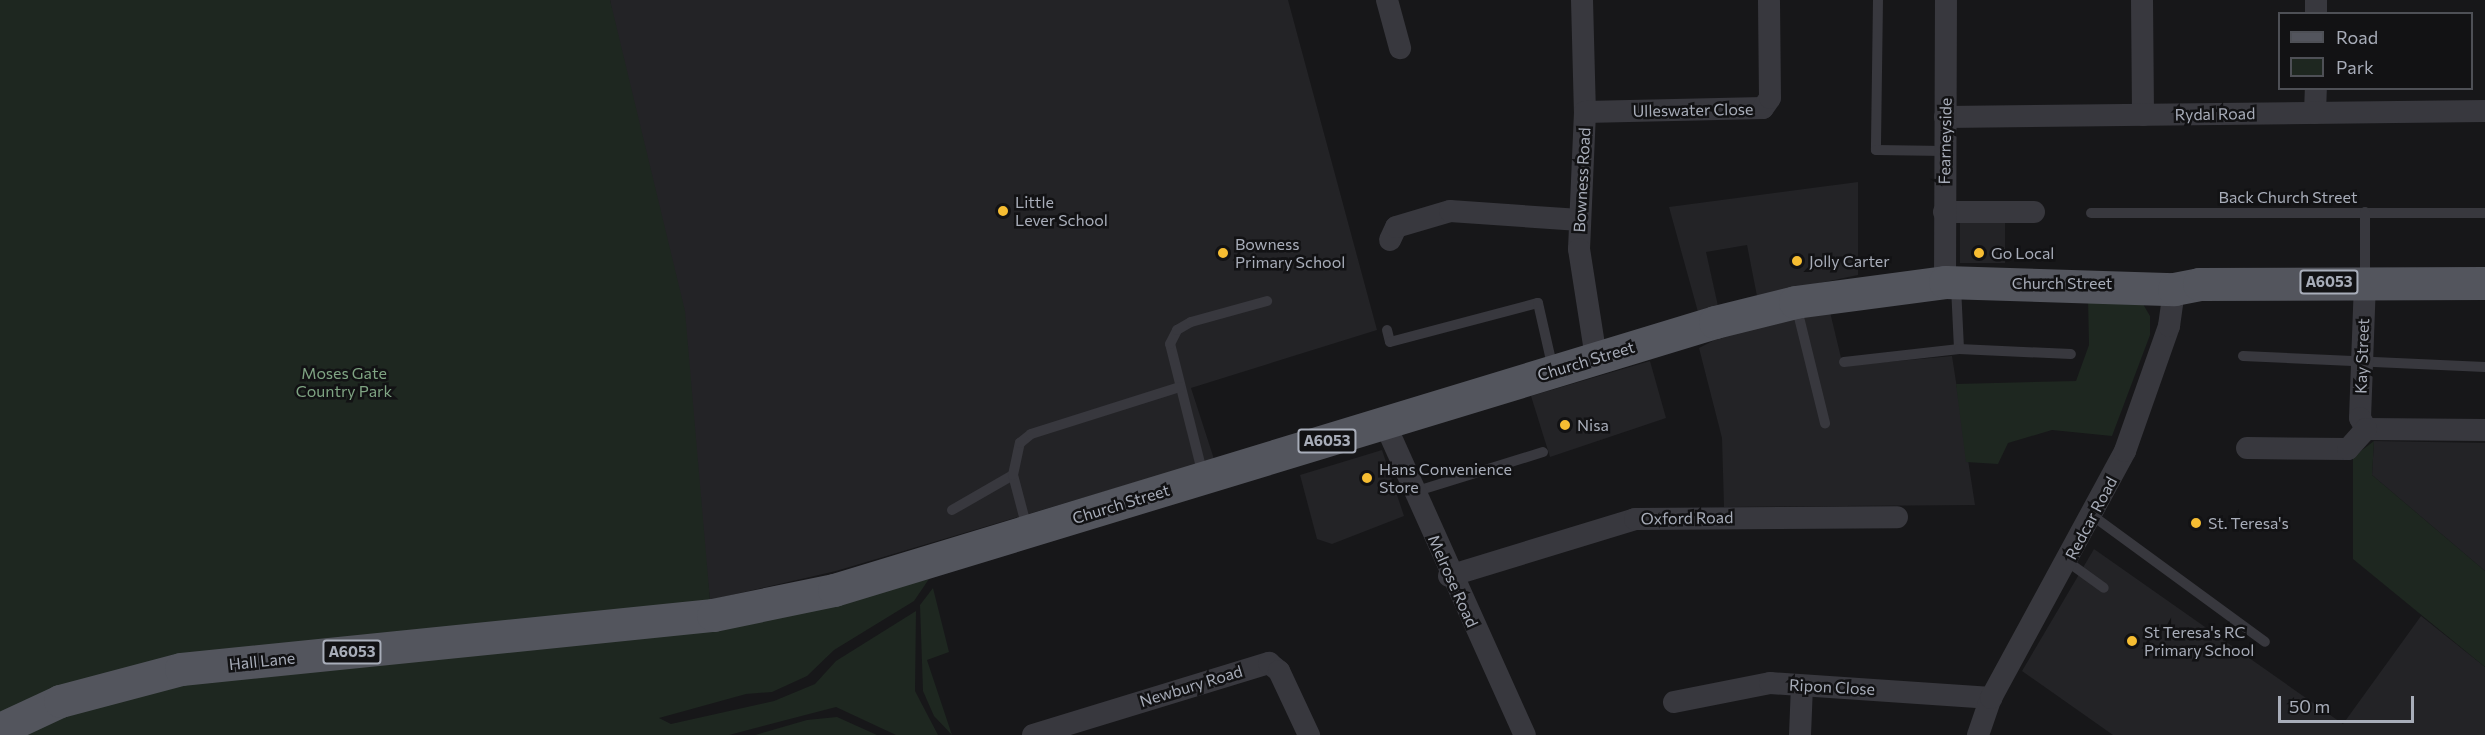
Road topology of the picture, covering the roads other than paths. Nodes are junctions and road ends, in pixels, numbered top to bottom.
1 (1387, 0) edge
2 (1582, 0) edge
3 (1769, 0) edge
4 (1878, 0) edge
5 (1946, 0) edge
6 (2142, 0) edge
7 (1400, 48) dead end
8 (2316, 90) edge
9 (2485, 111) edge
10 (1585, 112) junction
11 (2315, 113) junction
12 (2143, 115) junction
13 (1945, 117) junction
14 (1945, 151) junction
15 (1944, 212) junction
16 (2034, 212) dead end
17 (2365, 212) junction
18 (2091, 213) dead end
19 (2485, 213) edge
20 (1580, 220) junction
21 (1390, 240) dead end
22 (1950, 282) junction
23 (2365, 282) junction
24 (2485, 283) edge
25 (2174, 289) junction
26 (1267, 301) dead end
27 (1795, 302) junction
28 (1387, 330) dead end
29 (1959, 350) junction
30 (2071, 354) dead end
31 (2243, 356) dead end
32 (1596, 358) junction
33 (2362, 360) junction
34 (1844, 362) dead end
35 (2485, 367) edge
36 (1553, 372) junction
37 (1180, 387) junction
38 (1825, 423) dead end
39 (1385, 424) junction
40 (2366, 429) junction
41 (2485, 430) edge
42 (2247, 448) dead end
43 (1543, 452) dead end
44 (1013, 475) junction
45 (1204, 478) junction
46 (1413, 492) junction
47 (952, 510) dead end
48 (2093, 516) junction
49 (1897, 517) dead end
50 (1028, 532) junction
51 (2068, 562) junction
52 (1449, 576) junction
53 (2104, 588) dead end
54 (712, 615) joint
55 (2265, 642) dead end
56 (1802, 686) junction
57 (1991, 698) junction
58 (1674, 702) dead end
59 (0, 729) edge
60 (1041, 734) edge
61 (1309, 735) edge
62 (1525, 735) edge
63 (1800, 735) edge
64 (1978, 735) edge

1 - 7 street
2 - 10 street, Bowness Road
3 - 10 street, Ulleswater Close
4 - 14 lane
5 - 13 street, Fearneyside
6 - 12 street
8 - 11 street
9 - 11 street, Rydal Road
10 - 20 street, Bowness Road
11 - 12 street, Rydal Road
12 - 13 street, Rydal Road
13 - 14 street, Fearneyside
14 - 15 street, Fearneyside
15 - 16 street
15 - 22 street, Fearneyside
17 - 18 lane, Back Church Street
17 - 19 lane, Back Church Street
17 - 23 lane
20 - 21 street
20 - 32 street, Bowness Road
22 - 25 main road, Church Street / A6053
22 - 27 main road, Church Street / A6053
22 - 29 lane
23 - 24 main road, Church Street / A6053
23 - 25 main road, Church Street / A6053
23 - 33 street, Kay Street
25 - 48 street, Redcar Road
26 - 37 lane
27 - 32 main road, Church Street / A6053
27 - 38 lane
28 - 36 lane
29 - 30 lane
29 - 34 lane
31 - 33 lane
32 - 36 main road, Church Street / A6053
33 - 35 lane
33 - 40 street, Kay Street
36 - 39 main road, Church Street / A6053
37 - 44 lane
37 - 45 lane
39 - 45 main road, Church Street / A6053
39 - 46 street, Melrose Road
40 - 41 street
40 - 42 street
43 - 46 lane
44 - 47 lane
44 - 50 lane
45 - 50 main road, Church Street / A6053
46 - 52 street, Melrose Road
48 - 51 street, Redcar Road
48 - 55 lane
49 - 52 street, Oxford Road
50 - 54 main road, Church Street / A6053
51 - 53 lane
51 - 57 street, Redcar Road
52 - 62 street, Melrose Road
54 - 59 main road, Hall Lane / A6053
56 - 57 street, Ripon Close
56 - 58 street, Ripon Close
56 - 63 street
57 - 64 street, Redcar Road
60 - 61 street, Newbury Road

